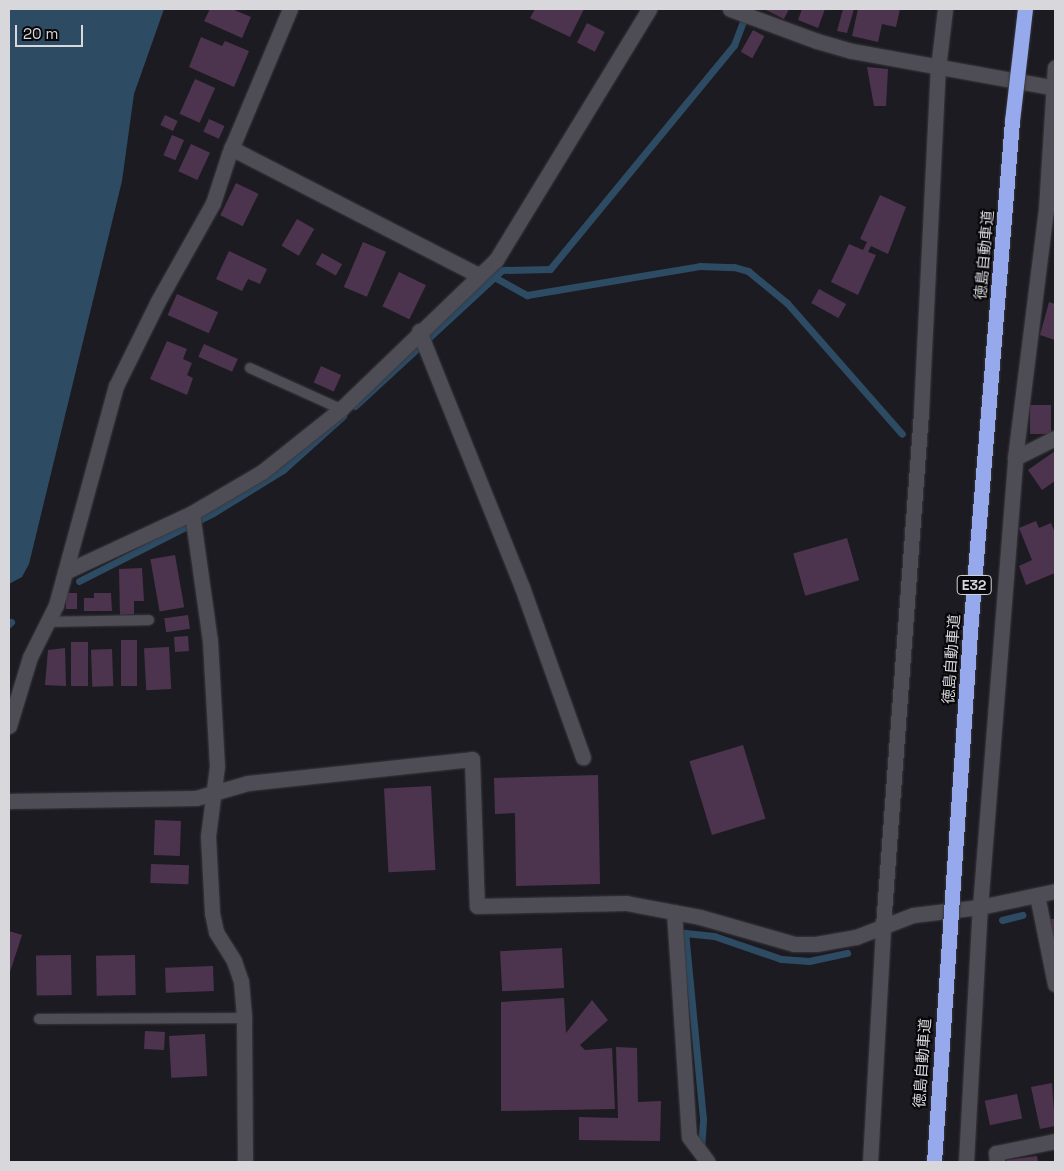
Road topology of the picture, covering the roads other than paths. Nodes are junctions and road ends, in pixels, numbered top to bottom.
1 (290, 9) edge
2 (649, 9) edge
3 (945, 9) edge
4 (1025, 9) edge
5 (737, 11) edge
6 (1055, 67) edge
7 (938, 68) junction
8 (1054, 88) edge
9 (231, 148) junction
10 (478, 275) junction
11 (422, 339) junction
12 (250, 368) dead end
13 (341, 410) junction
14 (1055, 438) edge
15 (1015, 458) junction
16 (194, 521) junction
17 (65, 572) junction
18 (149, 620) dead end
19 (47, 622) junction
20 (9, 726) edge
21 (583, 757) dead end
22 (213, 792) junction
23 (9, 801) edge
24 (1055, 891) edge
25 (1037, 894) junction
26 (980, 907) junction
27 (674, 912) junction
28 (883, 926) junction
29 (1055, 984) edge
30 (244, 1018) junction
31 (39, 1019) dead end
32 (1055, 1141) edge
33 (704, 1157) edge
34 (245, 1162) edge
35 (870, 1162) edge
36 (934, 1162) edge
37 (966, 1162) edge
38 (997, 1162) edge

1 - 9 street
2 - 10 street
3 - 7 street
4 - 36 highway, 徳島自動車道 / E32, bridge
5 - 7 street
6 - 8 street
7 - 8 street
7 - 28 street
8 - 15 street
9 - 10 street
9 - 17 street
10 - 11 street
11 - 13 street
11 - 21 street
12 - 13 lane
13 - 16 street
14 - 15 street
15 - 26 street
16 - 17 street
16 - 22 street
17 - 19 street
18 - 19 lane
19 - 20 street
22 - 23 street
22 - 27 street
22 - 30 street
24 - 25 street
25 - 26 street
25 - 29 street
26 - 28 street
26 - 37 street
27 - 28 street
27 - 33 street
28 - 35 street
30 - 31 lane
30 - 34 street
32 - 38 street

